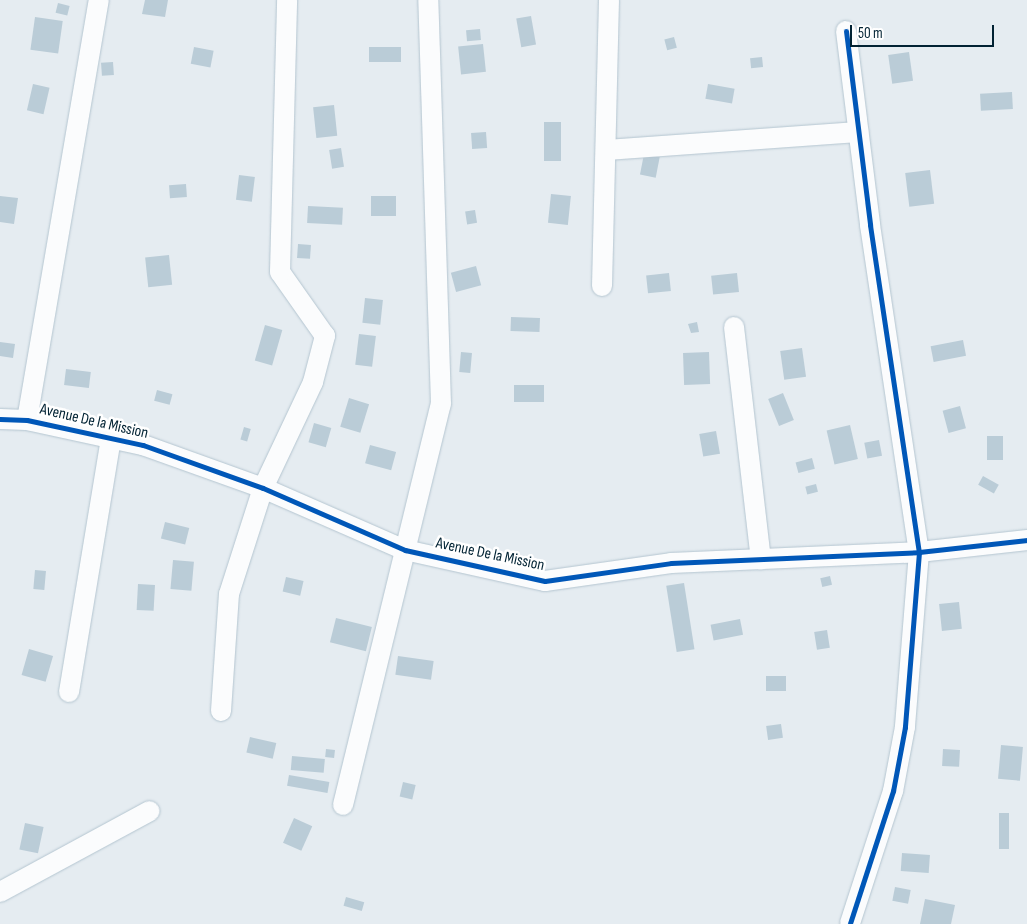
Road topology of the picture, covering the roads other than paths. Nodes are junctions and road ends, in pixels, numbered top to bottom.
1 (99, 0) edge
2 (287, 0) edge
3 (428, 0) edge
4 (609, 0) edge
5 (846, 31) dead end
6 (858, 132) junction
7 (606, 150) junction
8 (602, 286) dead end
9 (734, 327) dead end
10 (0, 419) edge
11 (26, 420) junction
12 (111, 438) junction
13 (263, 488) junction
14 (1027, 540) edge
15 (405, 550) junction
16 (919, 552) junction
17 (761, 559) junction
18 (69, 692) dead end
19 (221, 711) dead end
20 (344, 805) dead end
21 (150, 811) dead end
22 (0, 892) edge
23 (850, 923) edge

1 - 11 street
2 - 13 street
3 - 15 street
4 - 7 street
5 - 6 street
6 - 7 street
6 - 16 street
7 - 8 street
9 - 17 street
10 - 11 street, Avenue De la Mission
11 - 12 street, Avenue De la Mission
12 - 13 street, Avenue De la Mission
12 - 18 street
13 - 15 street, Avenue De la Mission
13 - 19 street
14 - 16 street, Avenue De la Mission
15 - 17 street, Avenue De la Mission
15 - 20 street
16 - 17 street, Avenue De la Mission
16 - 23 street
21 - 22 street

